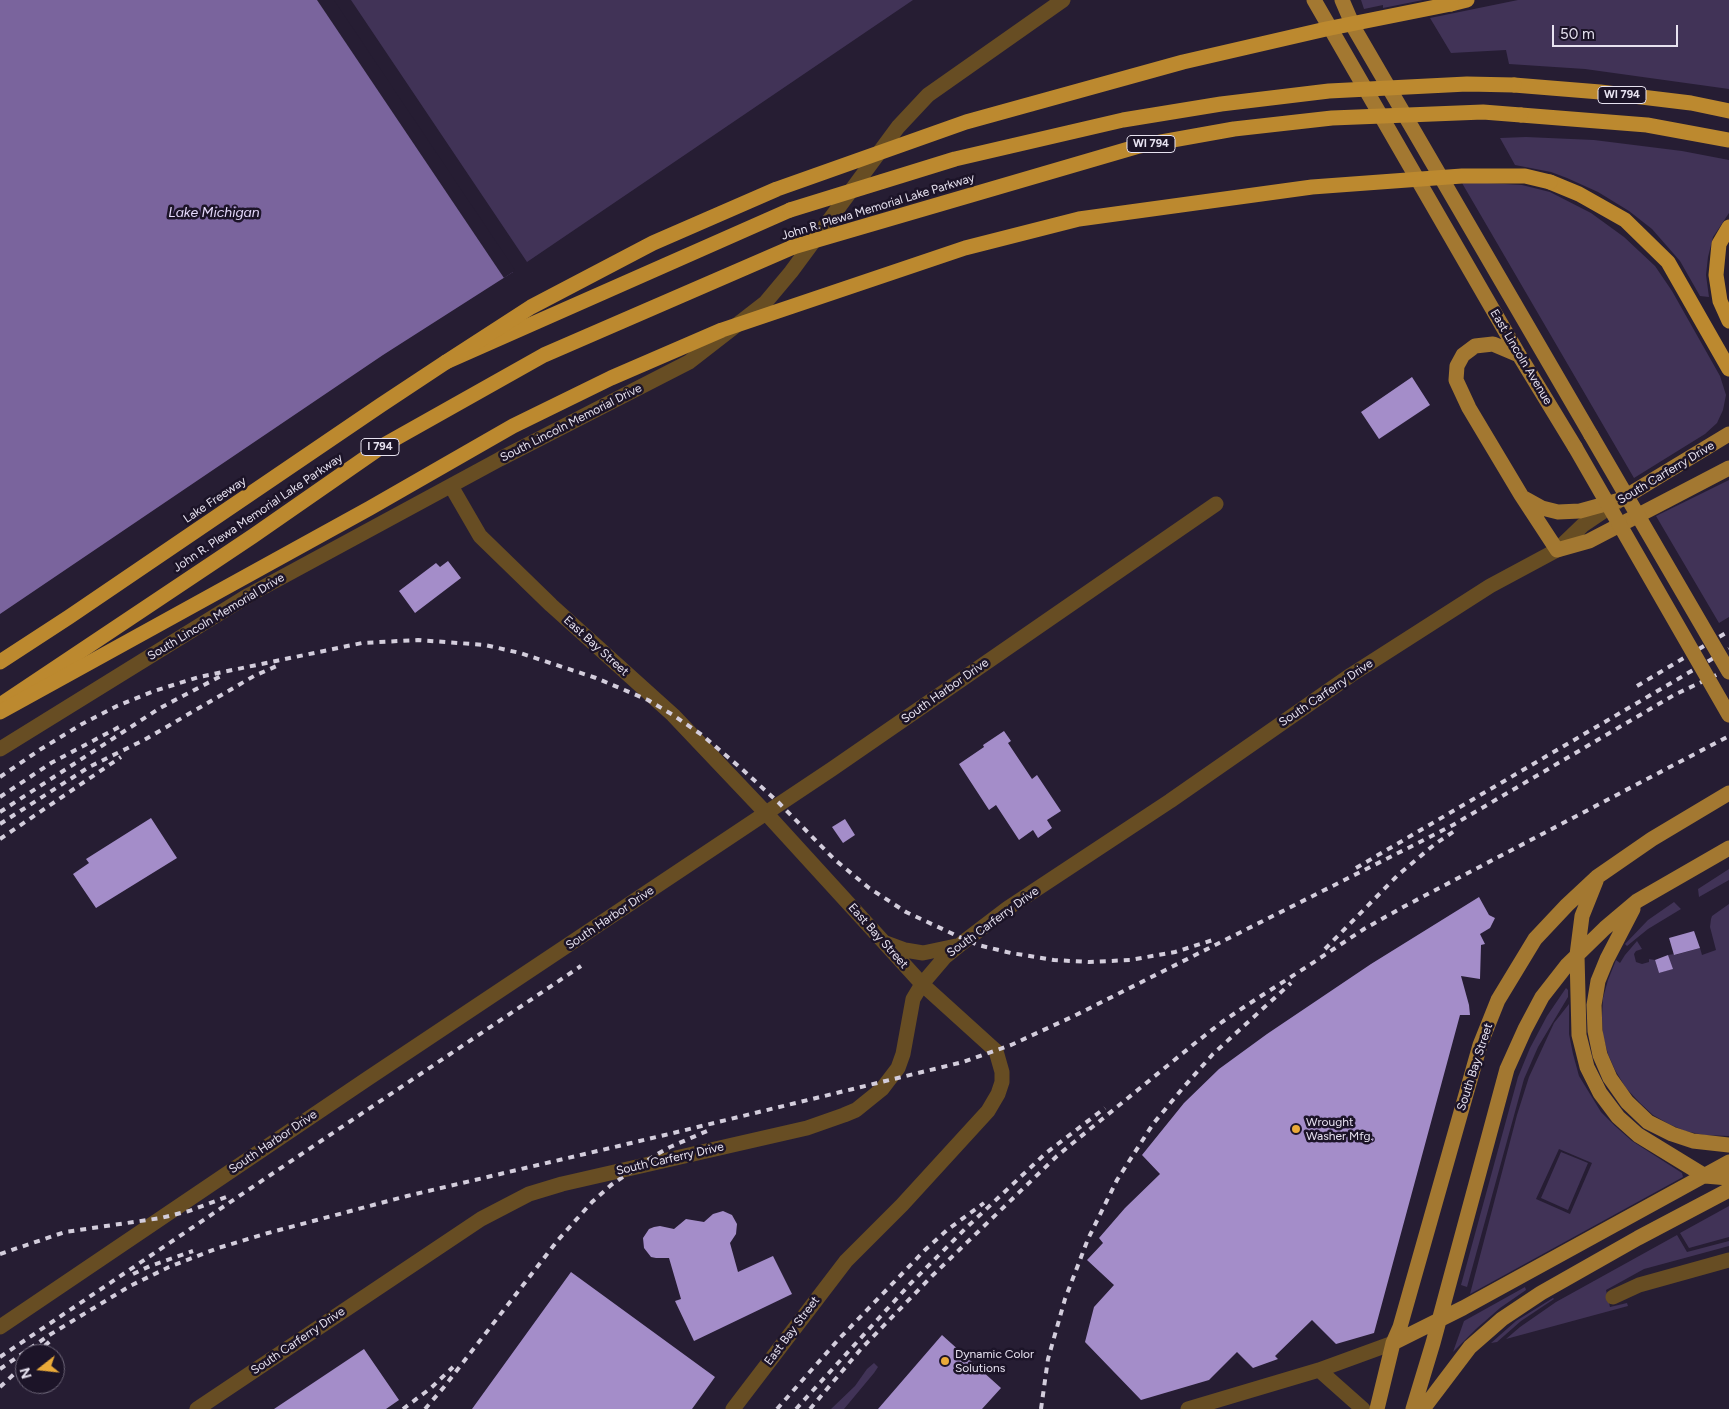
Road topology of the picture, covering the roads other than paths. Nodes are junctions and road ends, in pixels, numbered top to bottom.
1 (1062, 0) edge
2 (1314, 0) edge
3 (1342, 0) edge
4 (1468, 0) edge
5 (1729, 111) edge
6 (1729, 140) edge
7 (790, 210) joint
8 (1729, 227) edge
9 (793, 247) joint
10 (1729, 320) edge
11 (1519, 355) junction
12 (446, 362) junction
13 (1729, 369) edge
14 (1729, 434) edge
15 (1729, 468) edge
16 (451, 486) junction
17 (1521, 495) junction
18 (1620, 500) junction
19 (1216, 504) dead end
20 (1557, 550) junction
21 (0, 662) edge
22 (1729, 672) edge
23 (0, 705) edge
24 (0, 712) edge
25 (1729, 715) edge
26 (0, 749) edge
27 (1729, 794) edge
28 (765, 812) junction
29 (1729, 848) edge
30 (1597, 877) junction
31 (1637, 901) junction
32 (884, 942) junction
33 (960, 945) junction
34 (1578, 955) junction
35 (922, 984) junction
36 (1729, 1145) edge
37 (1729, 1162) edge
38 (1705, 1176) junction
39 (1729, 1178) edge
40 (1729, 1190) edge
41 (1729, 1260) edge
42 (1613, 1297) dead end
43 (1439, 1321) junction
44 (0, 1327) edge
45 (1393, 1343) junction
46 (1319, 1370) junction
47 (197, 1409) edge
48 (733, 1409) edge
49 (1188, 1409) edge
50 (1362, 1409) edge
51 (1377, 1409) edge
52 (1413, 1409) edge
53 (1423, 1409) edge

1 - 16 street, South Lincoln Memorial Drive
2 - 11 main road, East Lincoln Avenue
3 - 22 main road, East Lincoln Avenue, bridge
4 - 12 highway, bridge
5 - 7 highway, John R. Plewa Memorial Lake Parkway / WI 794, bridge
6 - 9 highway, John R. Plewa Memorial Lake Parkway / WI 794, bridge
7 - 12 highway, John R. Plewa Memorial Lake Parkway / I 794, bridge
8 - 10 highway
9 - 23 highway, John R. Plewa Memorial Lake Parkway / I 794
11 - 17 main road
11 - 25 main road, East Lincoln Avenue, bridge
12 - 21 highway, Lake Freeway / I 794
13 - 24 highway, bridge
14 - 18 main road, South Carferry Drive
15 - 20 main road, South Carferry Drive
16 - 26 street, South Lincoln Memorial Drive
16 - 28 street, East Bay Street
17 - 18 main road
17 - 20 main road
18 - 20 street, South Carferry Drive
19 - 28 street, South Harbor Drive
20 - 33 street, South Carferry Drive
27 - 30 main road, South Bay Street
28 - 32 street, East Bay Street
28 - 44 street, South Harbor Drive
29 - 31 main road
30 - 34 main road
30 - 45 main road, South Bay Street
31 - 34 main road
31 - 36 main road
32 - 33 street
32 - 35 street, East Bay Street
33 - 35 street, South Carferry Drive
34 - 38 main road
34 - 43 main road
35 - 47 street, South Carferry Drive
35 - 48 street, East Bay Street
37 - 38 main road
38 - 39 main road
38 - 43 main road
40 - 53 main road
41 - 42 street
43 - 45 main road
43 - 52 main road
45 - 46 street
45 - 51 main road, South Bay Street
46 - 49 street
46 - 50 street

